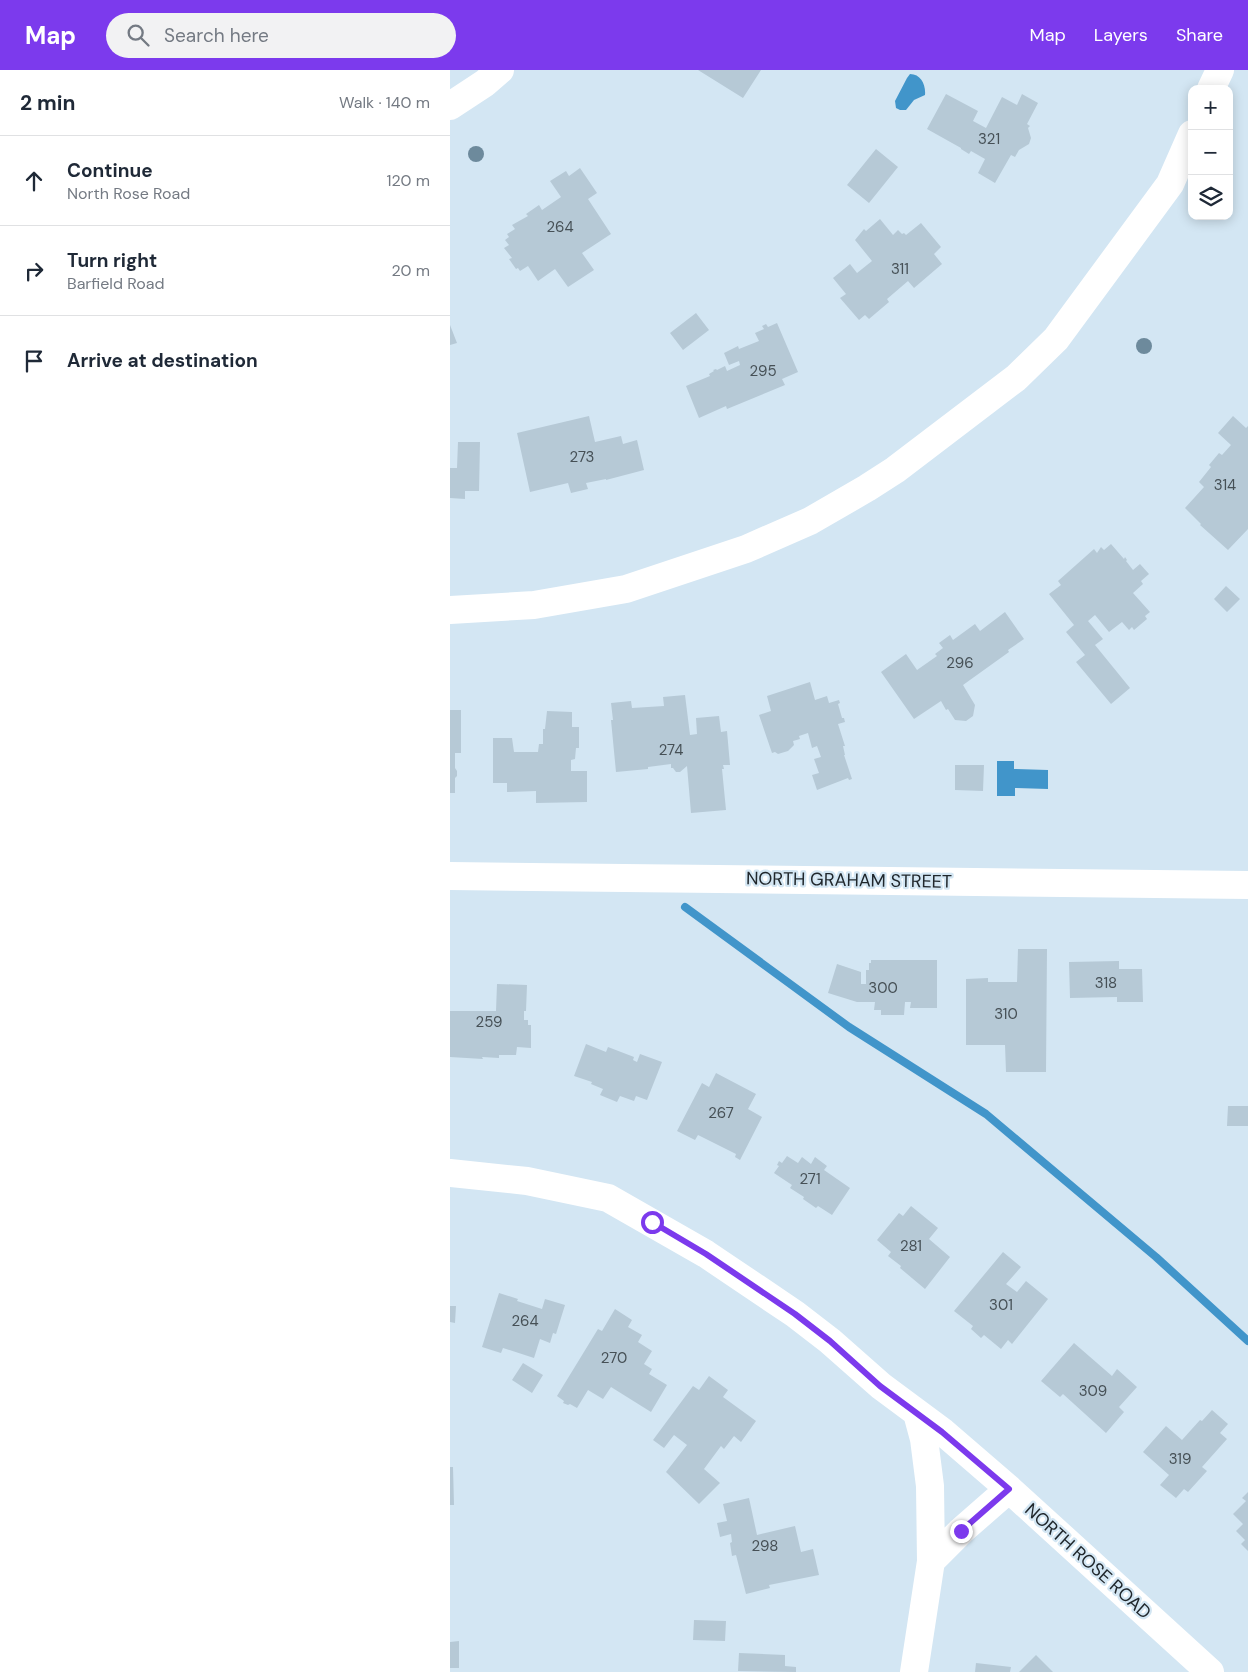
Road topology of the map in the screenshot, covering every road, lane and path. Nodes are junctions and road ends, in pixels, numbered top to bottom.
1 (500, 70) edge
2 (1220, 70) edge
3 (1213, 85) edge
4 (450, 106) edge
5 (1188, 143) edge
6 (450, 610) edge
7 (450, 876) edge
8 (1248, 885) edge
9 (450, 1173) edge
10 (918, 1413) junction
11 (1009, 1489) junction
12 (931, 1561) junction
13 (914, 1672) edge
14 (1210, 1672) edge

1 - 4 street
2 - 3 street
5 - 6 street
7 - 8 street, NORTH GRAHAM STREET
9 - 10 street, NORTH ROSE ROAD
10 - 11 street, NORTH ROSE ROAD
10 - 12 street
11 - 12 street
11 - 14 street, NORTH ROSE ROAD
12 - 13 street

